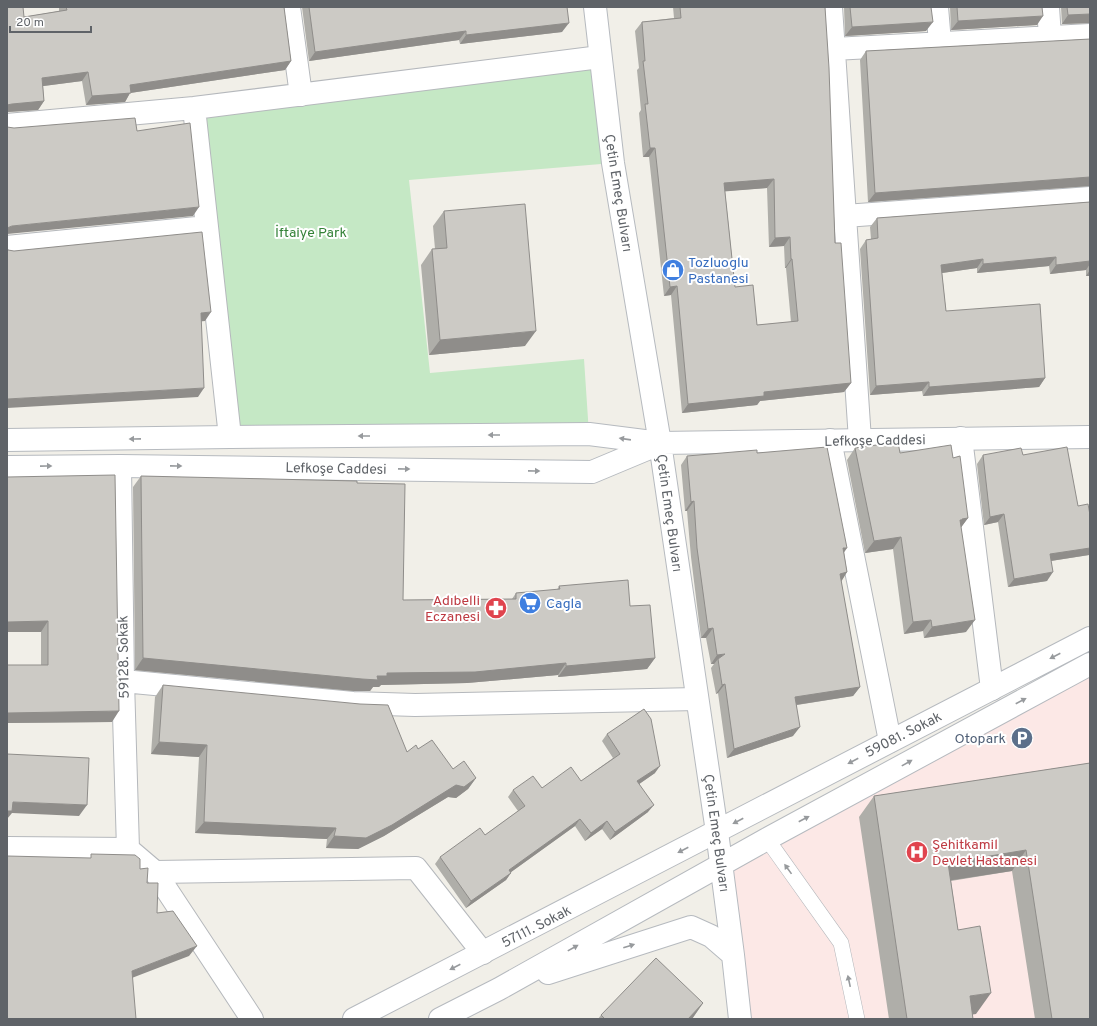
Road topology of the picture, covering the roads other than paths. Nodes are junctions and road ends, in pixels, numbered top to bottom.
1 (289, 7) edge
2 (595, 7) edge
3 (831, 7) edge
4 (937, 7) edge
5 (1048, 7) edge
6 (1090, 35) edge
7 (1050, 37) junction
8 (940, 43) junction
9 (834, 49) junction
10 (600, 58) junction
11 (301, 95) junction
12 (194, 108) junction
13 (7, 125) edge
14 (1090, 198) edge
15 (846, 216) junction
16 (207, 227) junction
17 (7, 247) edge
18 (230, 437) junction
19 (1090, 437) edge
20 (961, 438) junction
21 (7, 440) edge
22 (830, 440) junction
23 (860, 440) junction
24 (660, 443) junction
25 (120, 466) junction
26 (7, 467) edge
27 (1090, 638) edge
28 (1090, 664) edge
29 (123, 681) junction
30 (992, 689) junction
31 (697, 699) junction
32 (890, 742) junction
33 (717, 832) junction
34 (767, 839) junction
35 (7, 848) edge
36 (128, 848) junction
37 (721, 865) junction
38 (155, 872) junction
39 (483, 953) junction
40 (733, 955) junction
41 (499, 989) junction
42 (252, 1019) edge
43 (354, 1019) edge
44 (440, 1019) edge
45 (740, 1019) edge
46 (857, 1019) edge

1 - 11 street
2 - 10 street, Çetin Emeç Bulvarı
3 - 9 street
4 - 8 street
5 - 7 street
6 - 7 street
7 - 8 street
8 - 9 street
9 - 15 street
10 - 11 street
10 - 24 street, Çetin Emeç Bulvarı
11 - 12 street
12 - 13 street
12 - 16 street
14 - 15 street
15 - 23 street
16 - 17 street
16 - 18 street
18 -> 21 street, Lefkoşe Caddesi
24 -> 18 street, Lefkoşe Caddesi
19 - 20 street, Lefkoşe Caddesi
20 - 23 street, Lefkoşe Caddesi
20 - 30 street
22 - 23 street, Lefkoşe Caddesi
22 - 24 street, Lefkoşe Caddesi
22 - 32 street
25 -> 24 street, Lefkoşe Caddesi
24 - 31 street, Çetin Emeç Bulvarı
26 -> 25 street, Lefkoşe Caddesi
25 - 29 street, 59128. Sokak
27 -> 30 street, 59081. Sokak
34 -> 28 street, 59081. Sokak
29 - 31 street
29 - 36 street, 59128. Sokak
30 - 32 street, 59081. Sokak
31 - 33 street, Çetin Emeç Bulvarı
32 -> 33 street, 59081. Sokak
33 - 37 street, Çetin Emeç Bulvarı
33 -> 39 street, 57111. Sokak
34 - 37 street, 59081. Sokak
46 -> 34 lane
35 - 36 street
36 - 38 street
37 - 40 street, Çetin Emeç Bulvarı
41 -> 37 street, 59081. Sokak
38 - 39 street
38 - 42 street
39 -> 43 street, 57111. Sokak
41 -> 40 street
40 - 45 street, Çetin Emeç Bulvarı
41 - 44 street

